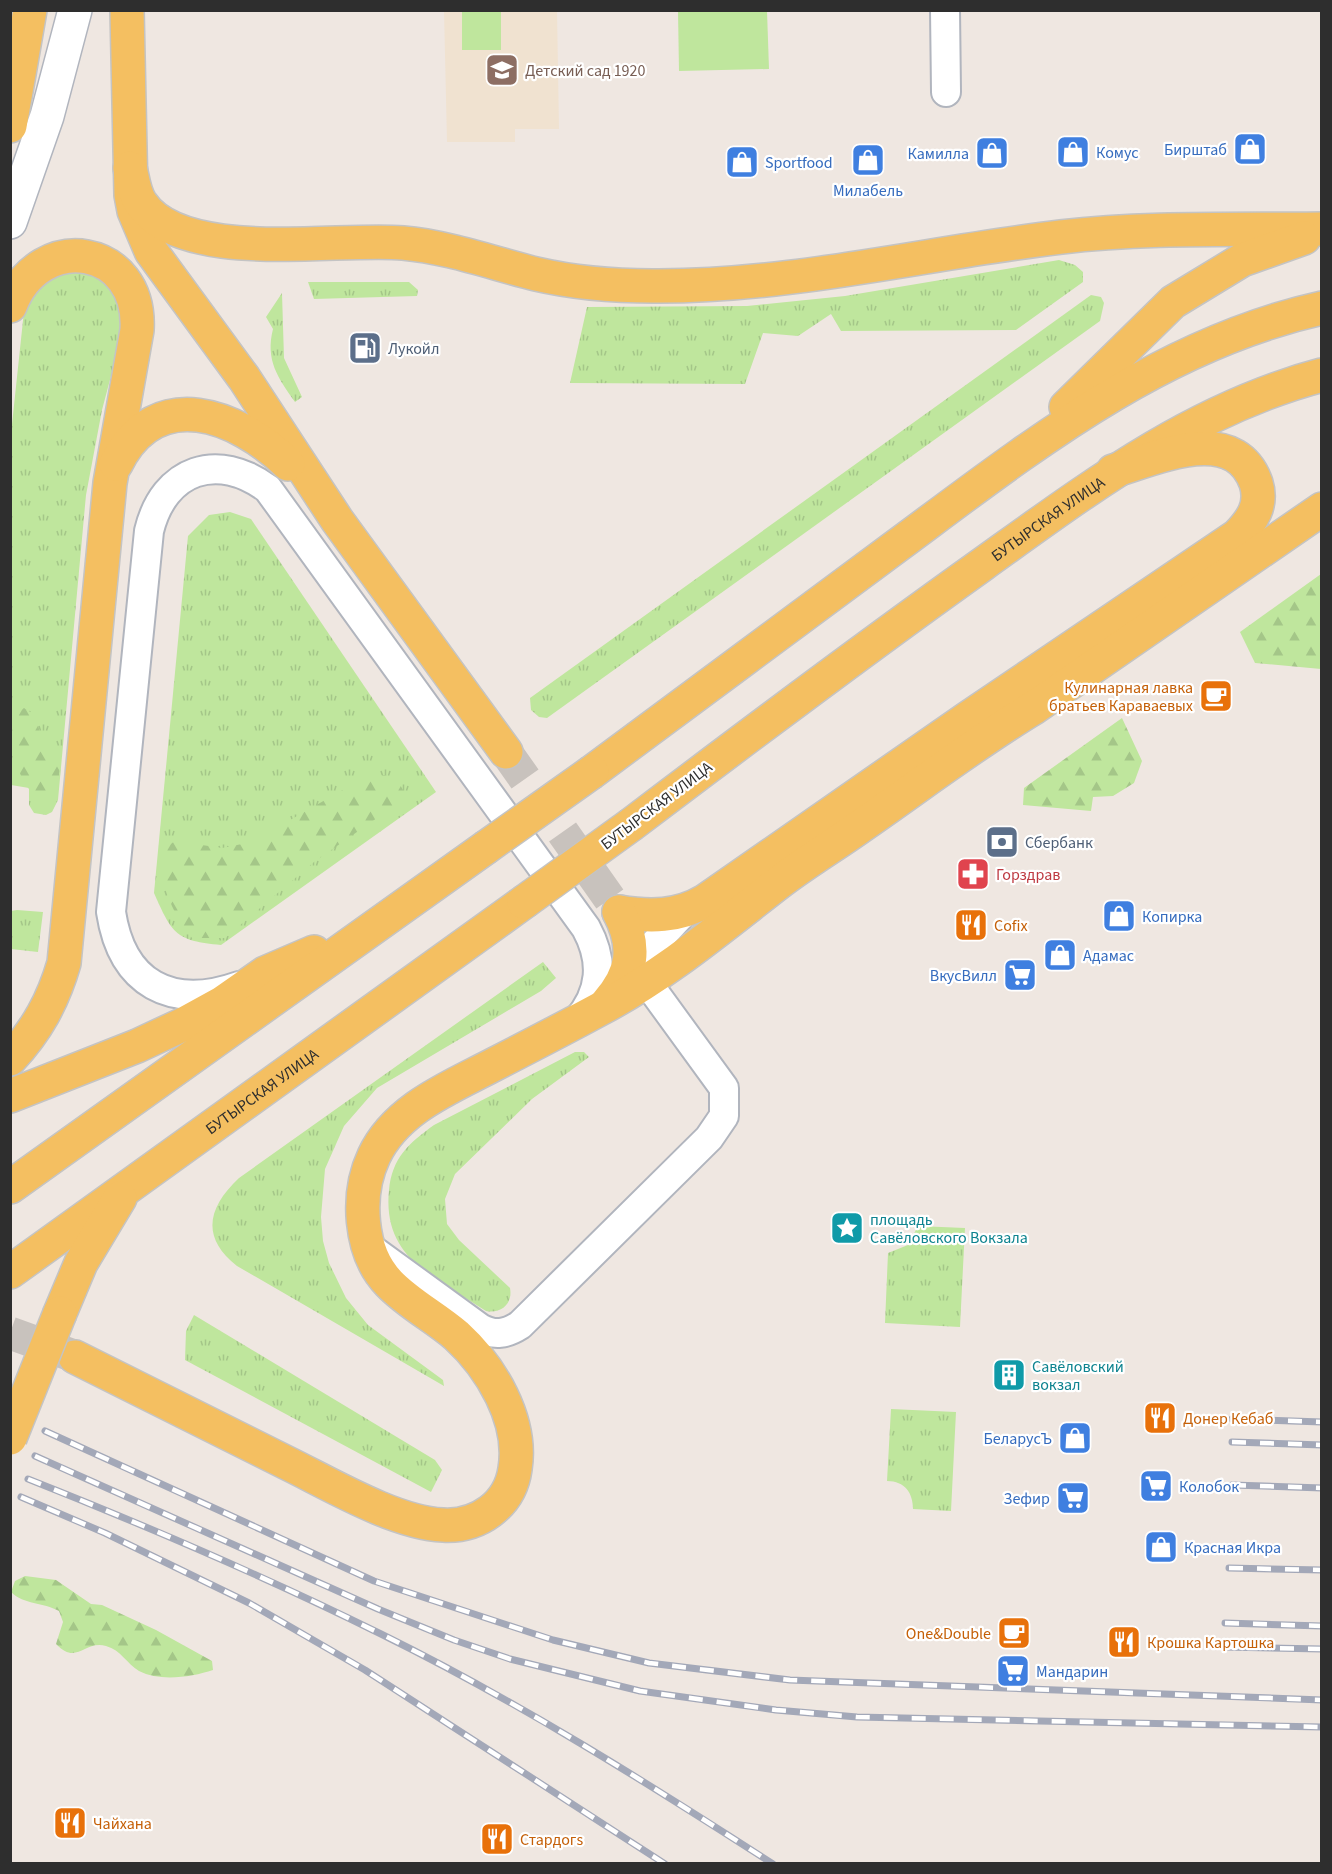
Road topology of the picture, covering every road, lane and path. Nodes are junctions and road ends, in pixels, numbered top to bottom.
1 (30, 10) edge
2 (75, 10) edge
3 (127, 10) edge
4 (945, 10) edge
5 (946, 92) dead end
6 (10, 126) edge
7 (130, 168) junction
8 (10, 222) edge
9 (1322, 229) edge
10 (1322, 234) edge
11 (10, 306) edge
12 (1312, 308) edge
13 (1322, 375) edge
14 (1004, 467) junction
15 (1113, 471) junction
16 (111, 483) junction
17 (1322, 508) edge
18 (337, 520) junction
19 (506, 752) tunnel mouth
20 (479, 781) junction
21 (685, 911) junction
22 (370, 928) junction
23 (638, 971) junction
24 (265, 973) junction
25 (590, 1014) junction
26 (10, 1059) edge
27 (10, 1096) edge
28 (129, 1185) junction
29 (10, 1187) edge
30 (369, 1248) junction
31 (10, 1272) edge
32 (75, 1357) tunnel mouth
33 (10, 1437) edge

1 - 6 main road
2 - 8 street
3 - 7 main road
4 - 5 street
7 - 9 main road
7 - 18 main road
10 - 14 main road
11 - 16 main road
12 - 14 main road
13 - 15 main road, БУТЫРСКАЯ УЛИЦА
14 - 22 main road, bridge
15 - 21 main road
15 - 28 main road, БУТЫРСКАЯ УЛИЦА, bridge
16 - 18 main road
16 - 26 main road
17 - 23 main road
18 - 19 main road
20 - 23 street
20 - 24 street
20 - 25 street
21 - 23 street
21 - 23 main road
22 - 24 main road
22 - 29 main road
23 - 25 main road
23 - 30 street
24 - 27 main road
25 - 30 main road
28 - 31 main road, БУТЫРСКАЯ УЛИЦА
28 - 33 main road, bridge
30 - 32 main road

